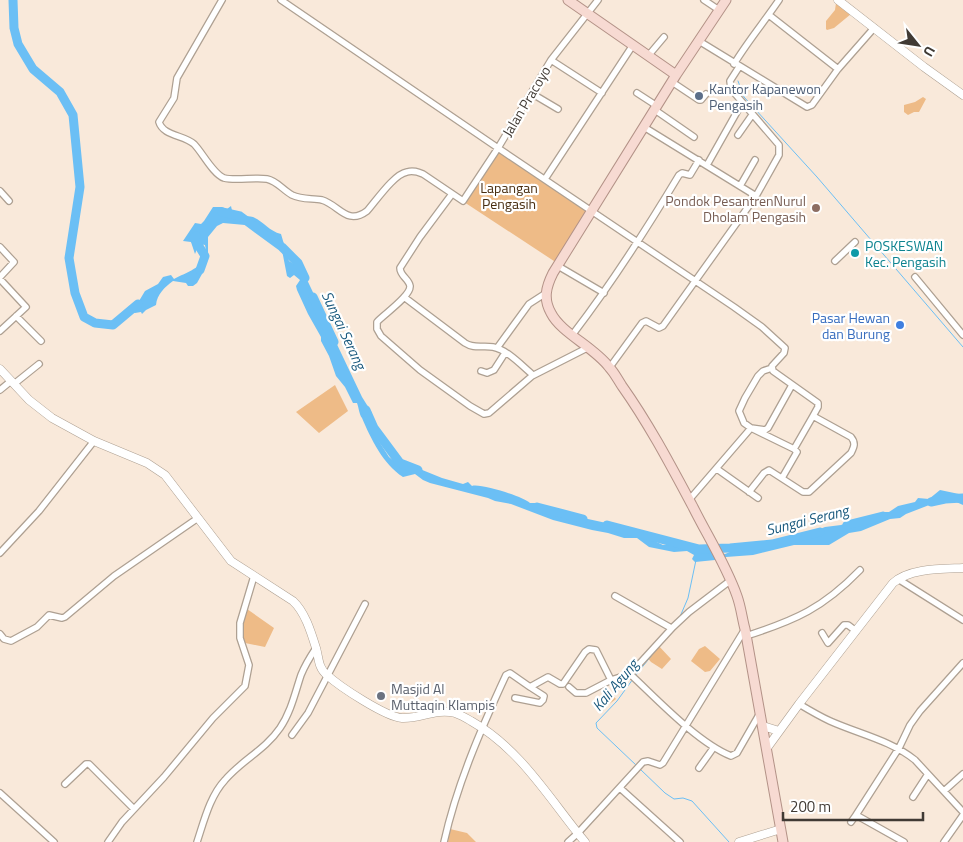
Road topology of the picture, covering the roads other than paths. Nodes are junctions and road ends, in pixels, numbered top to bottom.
1 (222, 0) edge
2 (281, 0) edge
3 (568, 0) edge
4 (598, 0) edge
5 (704, 0) edge
6 (726, 0) edge
7 (779, 0) edge
8 (838, 0) edge
9 (719, 10) junction
10 (588, 14) junction
11 (769, 15) junction
12 (874, 28) junction
13 (664, 37) dead end
14 (698, 41) junction
15 (633, 45) junction
16 (648, 56) junction
17 (552, 60) junction
18 (736, 65) junction
19 (838, 69) junction
20 (674, 78) junction
21 (531, 93) junction
22 (602, 93) junction
23 (638, 93) dead end
24 (706, 94) dead end
25 (963, 95) edge
26 (742, 103) junction
27 (656, 108) junction
28 (558, 110) dead end
29 (752, 115) junction
30 (644, 128) junction
31 (738, 135) dead end
32 (694, 137) dead end
33 (498, 148) junction
34 (699, 160) junction
35 (755, 160) dead end
36 (707, 165) junction
37 (544, 179) junction
38 (740, 186) junction
39 (1, 194) edge
40 (452, 194) junction
41 (756, 196) junction
42 (9, 201) dead end
43 (592, 211) junction
44 (638, 242) junction
45 (855, 242) dead end
46 (0, 247) edge
47 (835, 260) dead end
48 (558, 266) junction
49 (915, 277) dead end
50 (0, 278) edge
51 (695, 281) junction
52 (546, 293) junction
53 (604, 293) junction
54 (404, 297) junction
55 (16, 316) junction
56 (0, 331) edge
57 (963, 333) edge
58 (573, 334) junction
59 (41, 341) dead end
60 (589, 346) junction
61 (497, 348) junction
62 (505, 353) junction
63 (39, 364) dead end
64 (610, 367) junction
65 (772, 368) junction
66 (0, 369) edge
67 (481, 371) dead end
68 (533, 375) junction
69 (13, 383) junction
70 (792, 385) junction
71 (0, 390) edge
72 (813, 416) junction
73 (752, 428) junction
74 (94, 441) junction
75 (794, 449) junction
76 (717, 469) junction
77 (782, 478) junction
78 (749, 492) junction
79 (758, 498) dead end
80 (689, 500) junction
81 (198, 518) junction
82 (0, 554) edge
83 (959, 568) edge
84 (860, 570) dead end
85 (963, 573) edge
86 (254, 576) junction
87 (730, 578) junction
88 (898, 579) junction
89 (615, 596) dead end
90 (364, 604) dead end
91 (963, 620) edge
92 (672, 627) junction
93 (856, 631) junction
94 (746, 633) junction
95 (822, 633) dead end
96 (0, 634) edge
97 (316, 648) junction
98 (963, 664) edge
99 (327, 676) junction
100 (633, 677) junction
101 (611, 680) junction
102 (530, 687) junction
103 (568, 687) dead end
104 (515, 698) dead end
105 (798, 704) junction
106 (760, 712) junction
107 (686, 725) junction
108 (763, 726) junction
109 (482, 727) junction
110 (779, 731) junction
111 (292, 735) dead end
112 (714, 747) junction
113 (767, 748) junction
114 (899, 748) junction
115 (699, 768) dead end
116 (928, 774) junction
117 (963, 774) edge
118 (65, 784) dead end
119 (620, 788) junction
120 (944, 791) junction
121 (0, 793) edge
122 (913, 798) dead end
123 (134, 809) junction
124 (963, 813) edge
125 (856, 815) junction
126 (851, 822) dead end
127 (781, 830) junction
128 (578, 833) junction
129 (54, 842) edge
130 (108, 842) edge
131 (197, 842) edge
132 (444, 842) edge
133 (568, 842) edge
134 (585, 842) edge
135 (680, 842) edge
136 (739, 842) edge
137 (783, 842) edge
138 (904, 842) edge
139 (944, 842) edge

1 - 40 street
2 - 33 street
3 - 10 main road
4 - 10 street, Jalan Pracoyo
5 - 9 street
6 - 9 main road
7 - 11 street
8 - 12 street
9 - 14 main road
10 - 15 main road
10 - 17 street, Jalan Pracoyo
11 - 18 street
11 - 19 street
12 - 19 street
12 - 25 street
13 - 16 street
14 - 18 street
14 - 20 main road
15 - 16 main road
15 - 22 street
16 - 20 main road
17 - 21 street, Jalan Pracoyo
17 - 22 street
18 - 19 street
18 - 26 street
20 - 24 street
20 - 27 main road
21 - 28 street
21 - 33 street, Jalan Pracoyo
22 - 37 street
23 - 27 street
26 - 29 street
26 - 36 street
27 - 30 main road
27 - 32 street
29 - 31 street
29 - 41 street
30 - 34 street
30 - 43 main road
33 - 37 street, Jalan Pracoyo
33 - 40 street
34 - 36 street
34 - 44 street
35 - 38 street
36 - 38 street
37 - 43 street, Jalan Pracoyo
38 - 41 street
39 - 42 street
40 - 54 street
41 - 51 street
43 - 44 street, Jalan Pracoyo
43 - 48 main road
44 - 51 street, Jalan Pracoyo
44 - 53 street
45 - 47 street
46 - 50 street
48 - 52 main road
48 - 53 street
49 - 57 street
50 - 55 street
51 - 64 street
51 - 65 street, Jalan Pracoyo
52 - 58 main road
52 - 61 street
53 - 58 street
54 - 61 street
54 - 68 street
55 - 56 street
55 - 59 street
58 - 60 main road
60 - 64 main road
60 - 68 street
61 - 62 street
62 - 67 street
62 - 68 street
63 - 69 street
64 - 80 main road
65 - 70 street
65 - 73 street
66 - 69 street
69 - 71 street
69 - 74 street
70 - 72 street
70 - 73 street
72 - 75 street
72 - 77 street
73 - 75 street
73 - 76 street
74 - 81 street
74 - 82 street
75 - 77 street
76 - 78 street
76 - 80 street
77 - 78 street
78 - 79 street
80 - 87 main road
81 - 86 street
81 - 96 street
83 - 85 street
83 - 88 street
84 - 94 street
86 - 97 street
86 - 123 street
87 - 92 street
87 - 94 main road
88 - 91 street
88 - 93 street
89 - 92 street
90 - 99 street
92 - 100 street
93 - 95 street
93 - 105 street
94 - 106 main road
94 - 107 street
97 - 99 street
97 - 131 street
98 - 114 street
99 - 109 street
99 - 111 street
100 - 101 street
100 - 107 street
101 - 102 street
101 - 103 street
102 - 104 street
102 - 109 street
105 - 110 street
105 - 114 street
106 - 108 main road
106 - 112 street
107 - 112 street
107 - 119 street
108 - 110 street
108 - 113 main road
109 - 128 street
109 - 132 street
110 - 113 street
112 - 115 street
113 - 127 main road
114 - 116 street
114 - 125 street
116 - 120 street
116 - 122 street
117 - 120 street
118 - 123 street
119 - 128 street
119 - 135 street
120 - 124 street
121 - 129 street
123 - 130 street
124 - 139 street
125 - 126 street
125 - 138 street
127 - 136 street
127 - 137 main road
128 - 133 street
128 - 134 street

